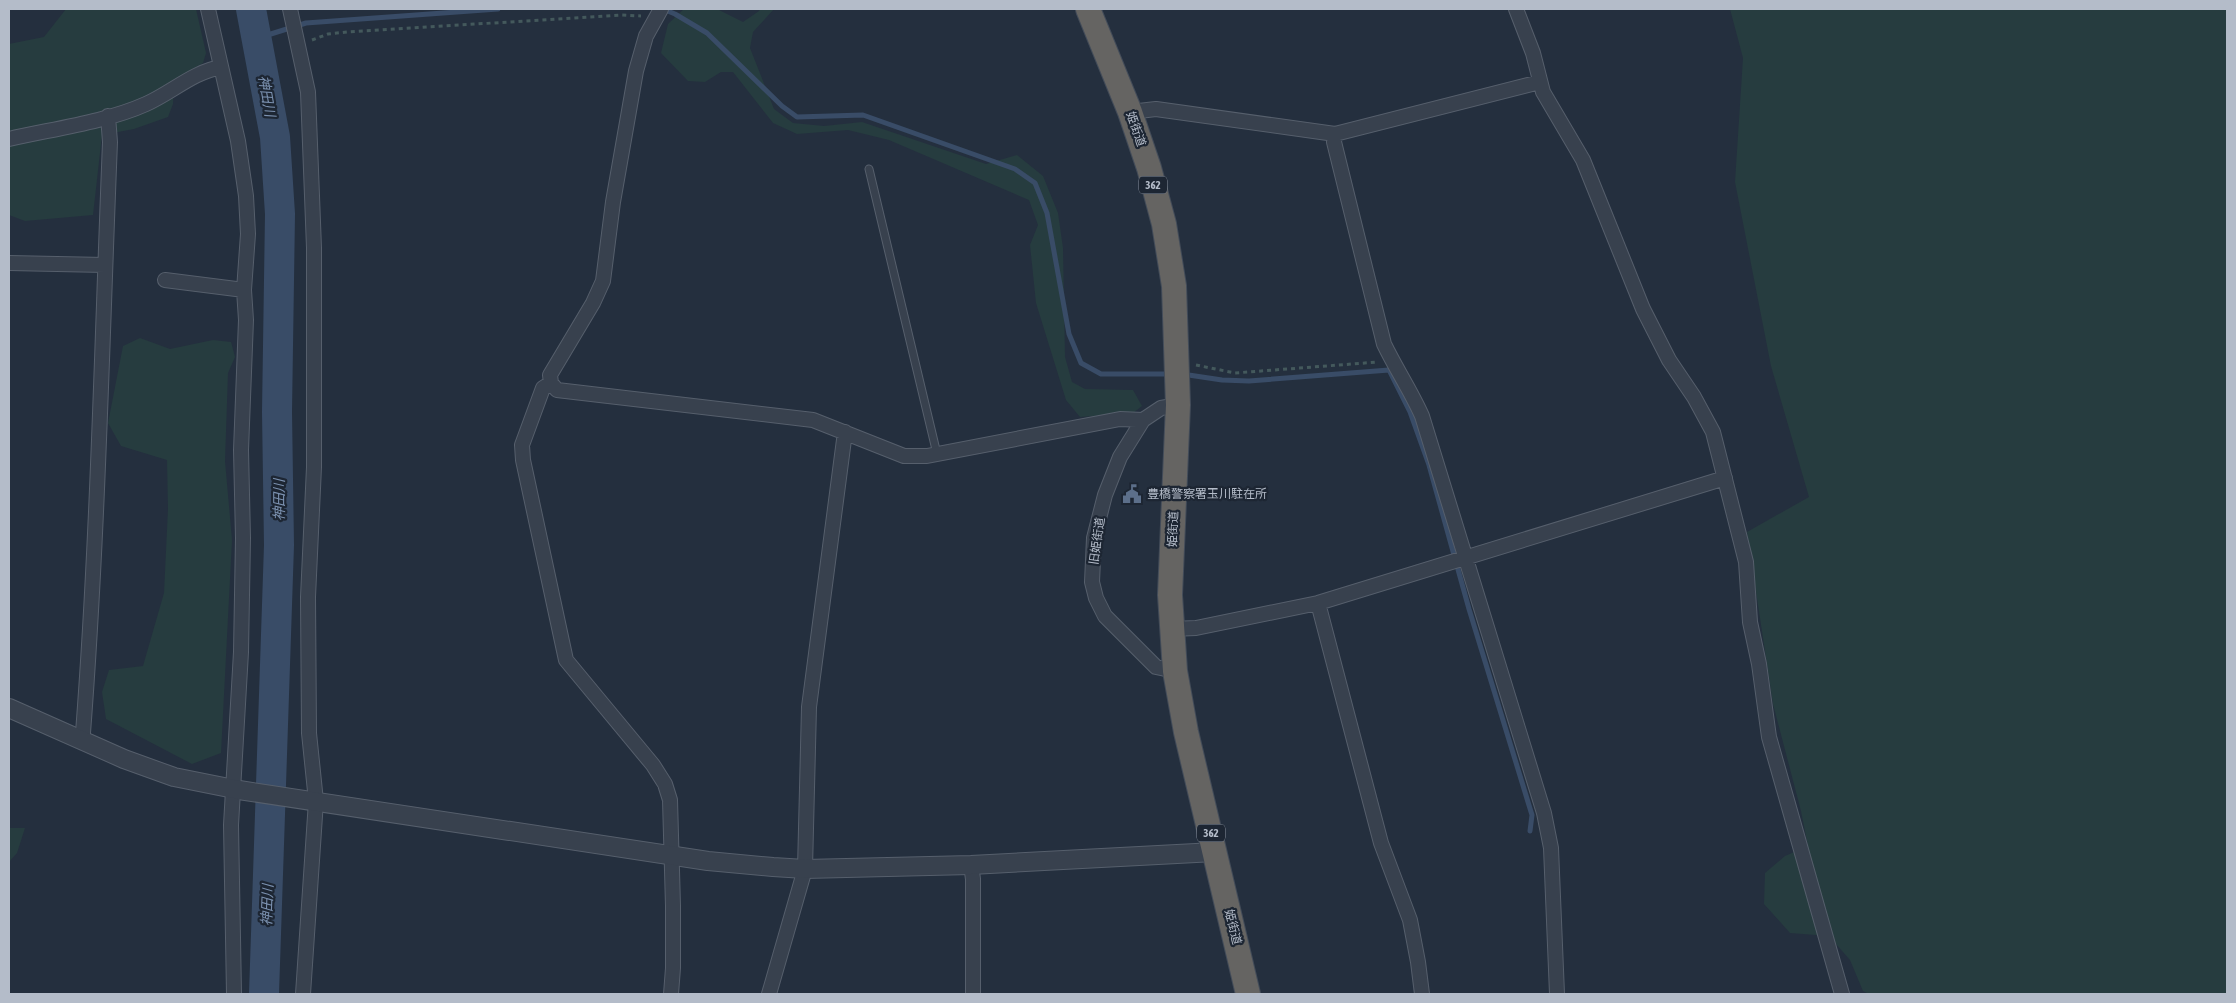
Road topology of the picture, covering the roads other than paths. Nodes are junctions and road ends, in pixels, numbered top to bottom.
1 (208, 9) edge
2 (1088, 9) edge
3 (1516, 9) edge
4 (291, 13) edge
5 (657, 14) edge
6 (221, 67) junction
7 (1540, 82) junction
8 (1130, 112) junction
9 (108, 116) junction
10 (1335, 134) junction
11 (9, 139) edge
12 (869, 170) dead end
13 (9, 263) edge
14 (105, 265) junction
15 (165, 280) dead end
16 (244, 290) junction
17 (551, 383) junction
18 (1178, 405) junction
19 (1143, 420) junction
20 (845, 432) junction
21 (937, 454) junction
22 (1725, 478) junction
23 (1458, 560) junction
24 (1318, 603) junction
25 (1171, 629) junction
26 (1175, 671) junction
27 (9, 708) edge
28 (81, 740) junction
29 (235, 789) junction
30 (311, 800) junction
31 (1215, 852) junction
32 (673, 856) junction
33 (971, 865) junction
34 (805, 869) junction
35 (234, 994) edge
36 (304, 994) edge
37 (671, 994) edge
38 (769, 994) edge
39 (973, 994) edge
40 (1248, 994) edge
41 (1422, 994) edge
42 (1557, 994) edge
43 (1842, 994) edge

1 - 6 street
2 - 8 highway, 姫街道 / 362
3 - 7 street
4 - 30 street
5 - 17 street
6 - 9 street
6 - 16 street
7 - 10 street
7 - 22 street
8 - 10 street
8 - 18 highway, 姫街道 / 362
9 - 11 street
9 - 14 street
10 - 23 street
12 - 21 lane
13 - 14 street
14 - 28 street
15 - 16 street
16 - 29 street
17 - 20 street
17 - 32 street
18 - 19 street, 旧姫街道
18 - 25 highway, 姫街道 / 362
19 - 21 street
19 - 26 street, 旧姫街道
20 - 21 street
20 - 34 street
22 - 23 street
22 - 43 street
23 - 24 street
23 - 42 street
24 - 25 street
24 - 41 street
25 - 26 highway, 姫街道 / 362
26 - 31 highway, 姫街道 / 362
27 - 28 street
28 - 29 street
29 - 30 street
29 - 35 street
30 - 32 street
30 - 36 street
31 - 33 street
31 - 40 highway, 姫街道 / 362
32 - 34 street
32 - 37 street
33 - 34 street
33 - 39 street
34 - 38 street

